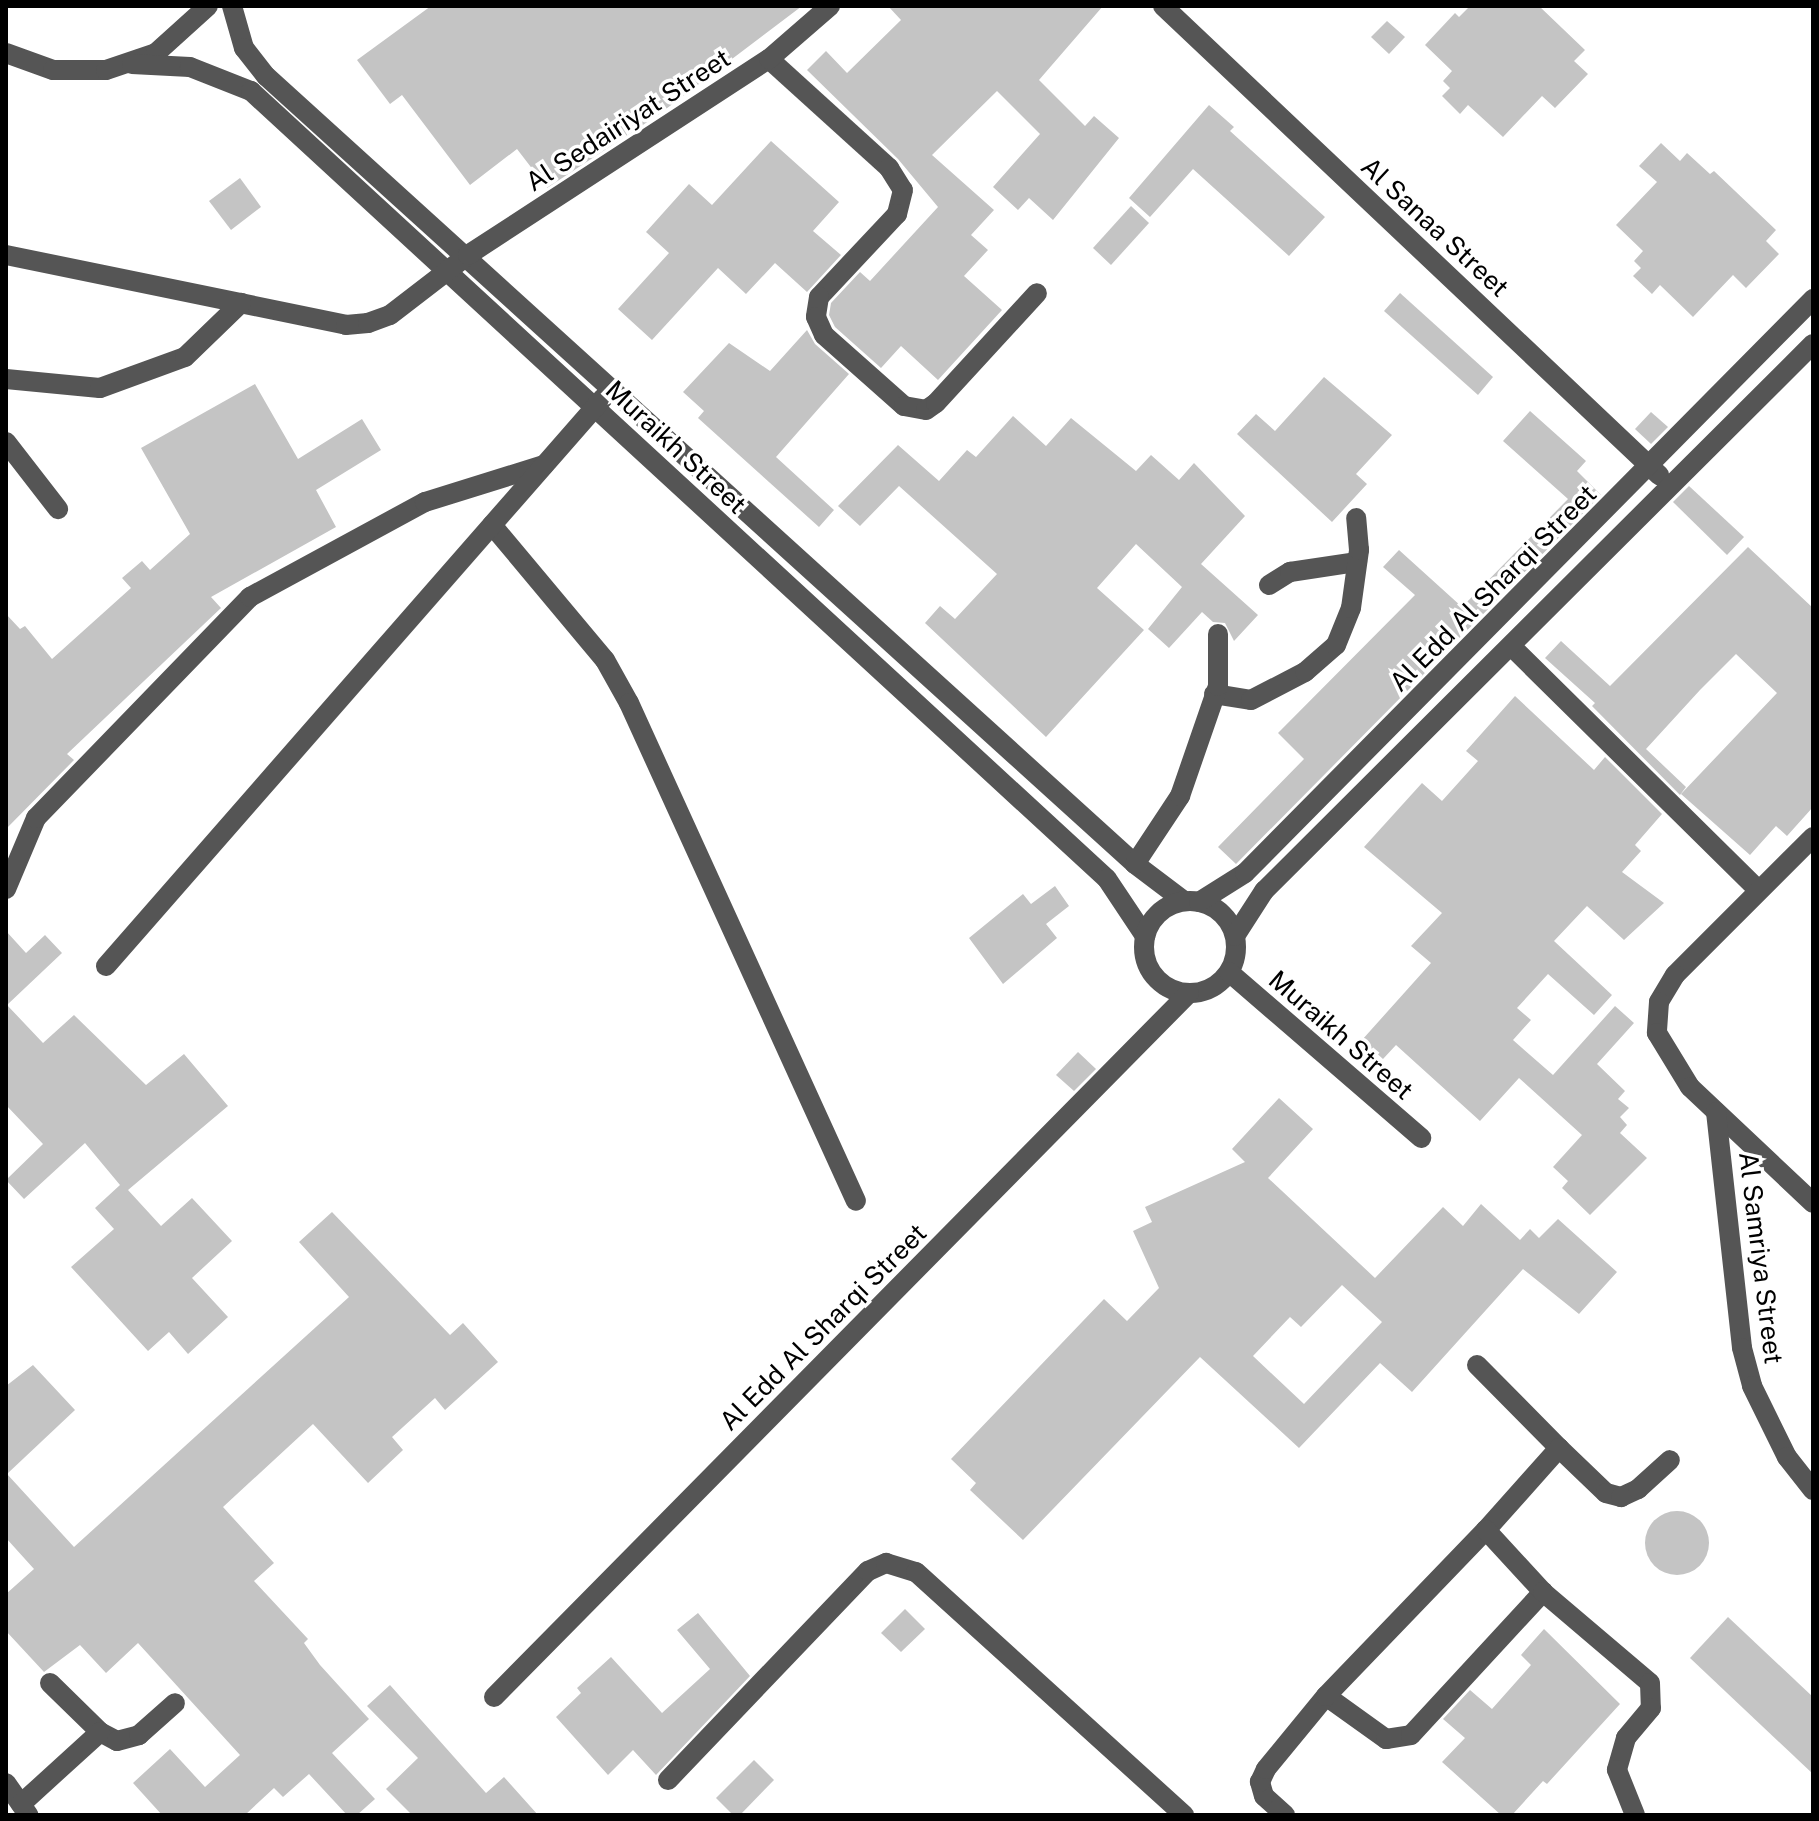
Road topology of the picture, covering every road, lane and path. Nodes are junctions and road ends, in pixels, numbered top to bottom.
1 (208, 6) edge
2 (232, 6) edge
3 (830, 6) edge
4 (1163, 6) edge
5 (6, 53) edge
6 (769, 59) junction
7 (27, 63) junction
8 (132, 64) junction
9 (6, 65) edge
10 (6, 255) edge
11 (468, 255) junction
12 (447, 270) junction
13 (1037, 293) dead end
14 (1813, 299) edge
15 (241, 303) junction
16 (1813, 344) edge
17 (6, 379) edge
18 (611, 389) junction
19 (595, 407) junction
20 (6, 442) edge
21 (544, 465) junction
22 (1650, 468) junction
23 (1671, 486) junction
24 (58, 509) dead end
25 (1356, 518) dead end
26 (492, 525) junction
27 (1357, 562) junction
28 (1269, 585) dead end
29 (1218, 634) dead end
30 (1513, 648) junction
31 (1214, 694) junction
32 (1813, 837) edge
33 (1135, 864) junction
34 (6, 889) edge
35 (1758, 890) junction
36 (1192, 902) junction
37 (1145, 936) junction
38 (1235, 936) junction
39 (106, 966) dead end
40 (1229, 972) junction
41 (1189, 993) junction
42 (1716, 1112) junction
43 (1421, 1138) dead end
44 (856, 1201) dead end
45 (1813, 1203) edge
46 (1477, 1365) dead end
47 (1559, 1448) junction
48 (1670, 1460) dead end
49 (1813, 1490) edge
50 (1486, 1530) junction
51 (1543, 1592) junction
52 (50, 1683) dead end
53 (1326, 1696) junction
54 (494, 1697) dead end
55 (175, 1703) dead end
56 (100, 1732) junction
57 (668, 1780) dead end
58 (6, 1783) edge
59 (24, 1810) edge
60 (1184, 1815) edge
61 (1285, 1815) edge
62 (1635, 1815) edge

1 - 8 street
2 - 11 street, Muraikh Street
3 - 6 street, Al Sedairiyat Street
4 - 22 street, Al Sanaa Street
5 - 7 street
6 - 11 street, Al Sedairiyat Street
6 - 13 street
7 - 8 street
7 - 9 street
8 - 12 street, Muraikh Street
10 - 15 street, Al Sedairiyat Street
11 - 12 street, Al Sedairiyat Street
11 - 18 street, Muraikh Street
12 - 15 street, Al Sedairiyat Street
12 - 19 street, Muraikh Street
14 - 22 street, Al Edd Al Sharqi Street
15 - 17 street
16 - 23 street, Al Edd Al Sharqi Street
18 - 19 street
18 - 33 street, Muraikh Street
19 - 21 street
19 - 37 street, Muraikh Street
20 - 24 street
21 - 26 street
21 - 34 street
22 - 23 street, Al Sanaa Street
22 - 36 street, Al Edd Al Sharqi Street
23 - 30 street, Al Edd Al Sharqi Street
25 - 27 street
26 - 39 street
26 - 44 street
27 - 28 street
27 - 31 street
29 - 31 street
30 - 35 street
30 - 38 street, Al Edd Al Sharqi Street
31 - 33 street
32 - 35 street
33 - 36 street, Muraikh Street
35 - 42 street
36 - 37 street
36 - 38 street
37 - 41 street
38 - 40 street
40 - 41 street
40 - 43 street, Muraikh Street
41 - 54 street, Al Edd Al Sharqi Street
42 - 45 street
42 - 49 street, Al Samriya Street
46 - 47 street
47 - 48 street
47 - 50 street
50 - 51 street
50 - 53 street
51 - 53 street
51 - 62 street
52 - 56 street
53 - 61 street
55 - 56 street
56 - 59 street
57 - 60 street
58 - 59 street

